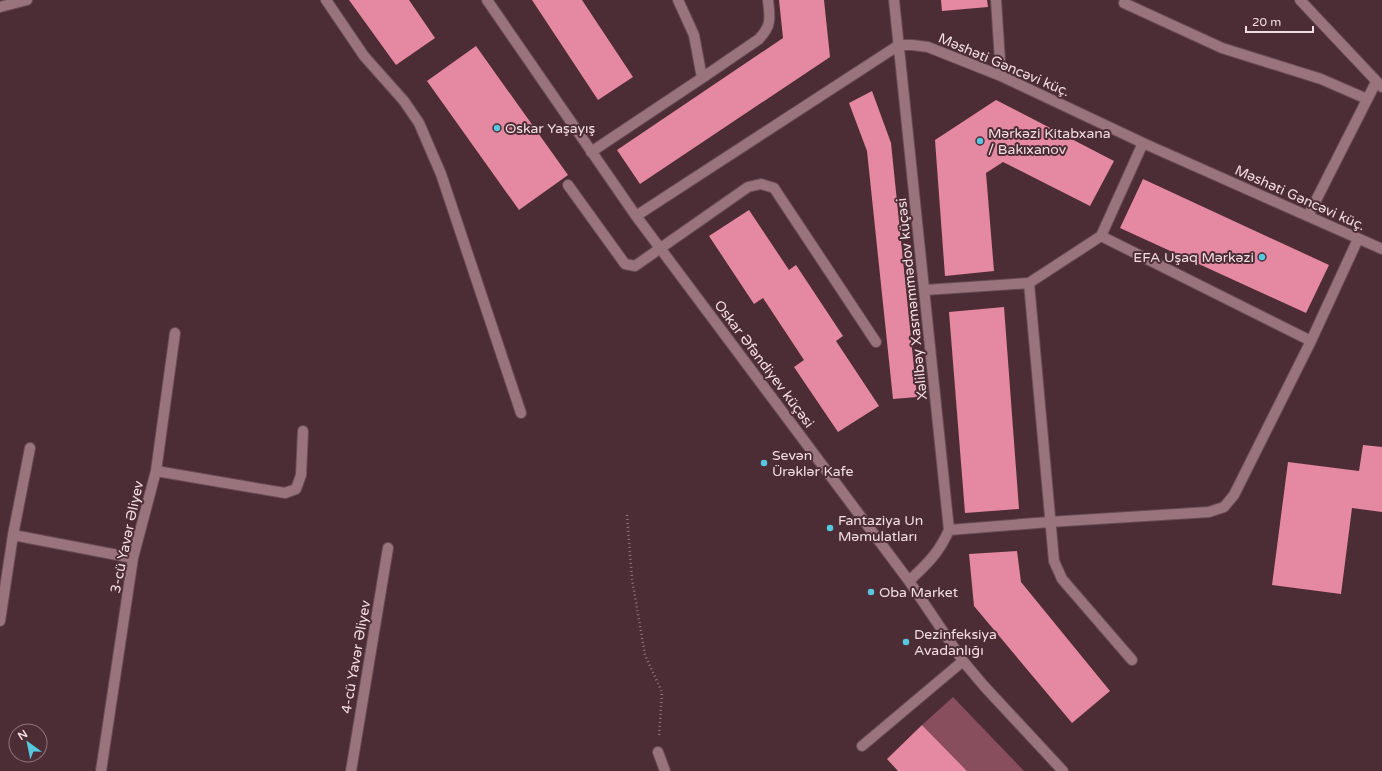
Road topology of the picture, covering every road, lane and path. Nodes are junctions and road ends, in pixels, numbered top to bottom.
1 (27, 0) edge
2 (326, 0) edge
3 (487, 0) edge
4 (678, 0) edge
5 (768, 0) edge
6 (894, 0) edge
7 (996, 0) edge
8 (1300, 0) edge
9 (1124, 3) dead end
10 (0, 7) edge
11 (899, 46) junction
12 (1001, 76) junction
13 (702, 78) junction
14 (1379, 84) edge
15 (1367, 99) junction
16 (1143, 143) junction
17 (591, 152) junction
18 (568, 185) dead end
19 (636, 216) junction
20 (1308, 216) junction
21 (1101, 236) junction
22 (1358, 239) junction
23 (660, 248) junction
24 (1382, 249) edge
25 (1030, 283) junction
26 (925, 290) junction
27 (175, 333) dead end
28 (1311, 341) junction
29 (876, 342) dead end
30 (521, 412) dead end
31 (303, 431) dead end
32 (30, 448) dead end
33 (156, 471) junction
34 (627, 515) dead end
35 (1049, 522) junction
36 (949, 530) junction
37 (12, 535) junction
38 (388, 548) dead end
39 (133, 558) junction
40 (909, 582) junction
41 (0, 621) edge
42 (1132, 660) dead end
43 (963, 661) junction
44 (862, 746) dead end
45 (658, 752) joint
46 (101, 771) edge
47 (351, 771) edge
48 (665, 771) edge
49 (1062, 771) edge

1 - 10 street
2 - 30 street
3 - 17 street, Oskar Əfəndiyev küçəsi
4 - 13 street
5 - 13 street
6 - 11 street, Xəlilbəy Xasməmmədov küçəsi
7 - 12 street
8 - 14 street
9 - 15 street
11 - 12 street, Məshəti Gəncəvi küç.
11 - 19 street
11 - 26 street, Xəlilbəy Xasməmmədov küçəsi
12 - 16 street, Məshəti Gəncəvi küç.
13 - 17 street
14 - 15 street
15 - 20 street
16 - 20 street, Məshəti Gəncəvi küç.
16 - 21 street
17 - 19 street, Oskar Əfəndiyev küçəsi
18 - 23 street
19 - 23 street, Oskar Əfəndiyev küçəsi
20 - 22 street, Məshəti Gəncəvi küç.
21 - 25 street
21 - 28 street
22 - 24 street, Məshəti Gəncəvi küç.
22 - 28 street
23 - 29 street
23 - 40 street, Oskar Əfəndiyev küçəsi
25 - 26 street
25 - 35 street
26 - 36 street, Xəlilbəy Xasməmmədov küçəsi
27 - 33 street, 3-cü Yavər Əliyev
28 - 35 street
31 - 33 street
32 - 37 street
33 - 39 street, 3-cü Yavər Əliyev
34 - 45 path
35 - 36 street
35 - 42 street
36 - 40 street
37 - 39 street
37 - 41 street
38 - 47 street, 4-cü Yavər Əliyev
39 - 46 street, 3-cü Yavər Əliyev
40 - 43 street, Oskar Əfəndiyev küçəsi
43 - 44 street
43 - 49 street, Oskar Əfəndiyev küçəsi
45 - 48 street

